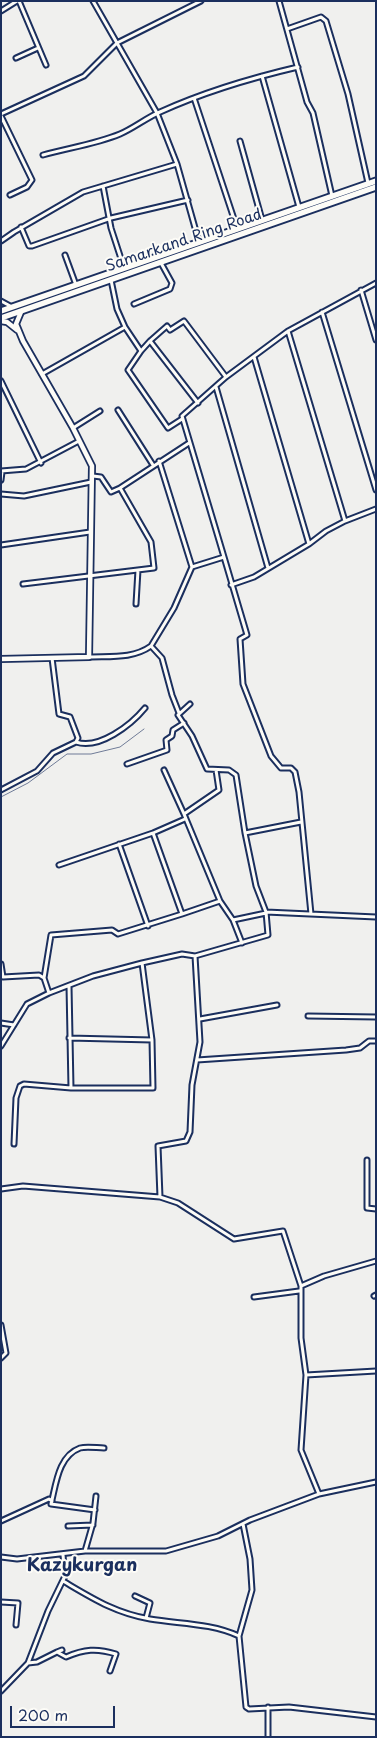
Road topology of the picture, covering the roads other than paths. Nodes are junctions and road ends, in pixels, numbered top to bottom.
1 (18, 1) edge
2 (93, 1) edge
3 (201, 1) edge
4 (279, 1) edge
5 (1, 11) edge
6 (287, 29) junction
7 (117, 43) junction
8 (38, 48) junction
9 (16, 58) dead end
10 (46, 65) dead end
11 (298, 67) junction
12 (262, 75) junction
13 (194, 98) junction
14 (158, 113) junction
15 (1, 115) edge
16 (240, 142) dead end
17 (43, 155) dead end
18 (177, 164) junction
19 (376, 181) edge
20 (368, 184) junction
21 (103, 186) junction
22 (376, 188) edge
23 (10, 195) dead end
24 (332, 196) junction
25 (188, 200) junction
26 (299, 207) junction
27 (111, 218) junction
28 (262, 220) junction
29 (21, 227) junction
30 (238, 229) junction
31 (1, 241) edge
32 (199, 242) junction
33 (65, 255) dead end
34 (161, 263) junction
35 (124, 268) junction
36 (111, 280) junction
37 (376, 283) edge
38 (75, 285) junction
39 (361, 290) junction
40 (76, 292) junction
41 (1, 301) edge
42 (134, 304) dead end
43 (13, 307) junction
44 (1, 311) edge
45 (20, 312) junction
46 (322, 312) junction
47 (1, 320) edge
48 (125, 327) junction
49 (288, 331) junction
50 (19, 334) junction
51 (376, 340) edge
52 (150, 341) junction
53 (140, 351) junction
54 (254, 357) junction
55 (42, 374) junction
56 (226, 377) junction
57 (1, 380) edge
58 (216, 387) junction
59 (198, 403) junction
60 (118, 410) dead end
61 (100, 411) dead end
62 (182, 419) junction
63 (73, 428) junction
64 (80, 441) junction
65 (189, 443) junction
66 (159, 461) junction
67 (41, 463) junction
68 (153, 465) junction
69 (2, 471) edge
70 (93, 479) junction
71 (1, 480) edge
72 (120, 488) junction
73 (376, 490) edge
74 (1, 494) edge
75 (376, 509) edge
76 (345, 521) junction
77 (90, 532) junction
78 (310, 544) junction
79 (1, 545) edge
80 (224, 557) junction
81 (192, 567) junction
82 (268, 568) junction
83 (138, 570) junction
84 (89, 576) junction
85 (23, 584) dead end
86 (231, 585) junction
87 (136, 604) dead end
88 (151, 646) junction
89 (89, 656) junction
90 (52, 658) junction
91 (1, 659) edge
92 (190, 704) dead end
93 (144, 708) dead end
94 (179, 713) junction
95 (184, 723) junction
96 (76, 742) junction
97 (128, 764) dead end
98 (164, 770) dead end
99 (216, 770) junction
100 (1, 790) edge
101 (184, 814) junction
102 (185, 819) junction
103 (301, 822) junction
104 (153, 833) junction
105 (245, 833) junction
106 (118, 844) junction
107 (59, 865) dead end
108 (220, 901) junction
109 (266, 913) junction
110 (182, 914) junction
111 (311, 914) junction
112 (376, 917) edge
113 (233, 920) junction
114 (148, 926) junction
115 (242, 943) junction
116 (195, 956) junction
117 (142, 962) junction
118 (1, 964) edge
119 (3, 977) junction
120 (44, 978) junction
121 (1, 981) edge
122 (69, 986) junction
123 (49, 993) junction
124 (277, 1004) dead end
125 (308, 1016) dead end
126 (376, 1017) edge
127 (200, 1019) junction
128 (1, 1024) edge
129 (14, 1025) junction
130 (69, 1038) junction
131 (152, 1040) junction
132 (376, 1041) edge
133 (1, 1046) edge
134 (197, 1060) junction
135 (71, 1088) junction
136 (14, 1144) dead end
137 (367, 1160) dead end
138 (1, 1189) edge
139 (160, 1197) junction
140 (376, 1209) edge
141 (376, 1260) edge
142 (301, 1286) junction
143 (299, 1291) junction
144 (254, 1297) dead end
145 (1, 1325) edge
146 (1, 1358) edge
147 (376, 1372) edge
148 (306, 1375) junction
149 (104, 1448) dead end
150 (376, 1482) edge
151 (318, 1494) junction
152 (96, 1496) dead end
153 (52, 1501) junction
154 (95, 1510) junction
155 (1, 1521) edge
156 (243, 1524) junction
157 (93, 1525) junction
158 (68, 1526) dead end
159 (85, 1551) junction
160 (63, 1555) junction
161 (1, 1556) edge
162 (63, 1581) junction
163 (135, 1596) dead end
164 (1, 1602) edge
165 (146, 1618) junction
166 (16, 1625) dead end
167 (239, 1636) junction
168 (62, 1650) dead end
169 (58, 1652) junction
170 (28, 1663) junction
171 (110, 1671) dead end
172 (1, 1691) edge
173 (268, 1707) junction
174 (376, 1717) edge
175 (268, 1737) edge

1 - 5 street
1 - 8 street
2 - 7 street
3 - 7 street
4 - 6 street
6 - 11 street
6 - 20 street
7 - 14 street
7 - 15 street
8 - 9 street
8 - 10 street
11 - 12 street
11 - 24 street
12 - 13 street
12 - 26 street
13 - 14 street
13 - 30 street
14 - 17 street
14 - 18 street
15 - 23 street
16 - 28 street
18 - 21 street
18 - 25 street
19 - 20 highway, Samarkand Ring Road
20 - 24 highway, Samarkand Ring Road
21 - 27 street
21 - 29 street
22 - 34 highway, Samarkand Ring Road
24 - 26 highway, Samarkand Ring Road
25 - 27 street
25 - 32 street
26 - 28 highway, Samarkand Ring Road
27 - 29 street
27 - 35 street
28 - 30 highway, Samarkand Ring Road
29 - 31 street
30 - 32 highway, Samarkand Ring Road
32 - 35 highway, Samarkand Ring Road
33 - 38 street
34 - 36 highway, Samarkand Ring Road
34 - 42 street
35 - 38 highway, Samarkand Ring Road
36 - 40 highway, Samarkand Ring Road
36 - 48 street
37 - 39 street
38 - 40 highway
38 - 43 highway, Samarkand Ring Road
39 - 46 street
39 - 51 street
40 - 45 highway, Samarkand Ring Road
41 - 43 street
43 - 44 highway, Samarkand Ring Road
45 - 47 highway, Samarkand Ring Road
45 - 50 street
46 - 49 street
46 - 73 street
47 - 50 street
48 - 53 street
48 - 55 street
49 - 54 street
49 - 76 street
50 - 55 street
52 - 53 street
52 - 56 street
52 - 59 street
53 - 62 street
54 - 56 street
54 - 78 street
55 - 63 street
56 - 58 street
57 - 67 street
58 - 59 street
58 - 82 street
59 - 62 street
60 - 68 street
61 - 63 street
62 - 65 street
63 - 64 street
64 - 67 street
64 - 70 street
65 - 66 street
65 - 80 street
66 - 68 street
66 - 81 street
67 - 69 street
68 - 72 street
69 - 71 street
70 - 72 street
70 - 74 street
70 - 77 street
72 - 83 street
75 - 76 street
76 - 78 street
77 - 79 street
77 - 84 street
78 - 82 street
80 - 81 street
80 - 86 street
81 - 88 street
82 - 86 street
83 - 84 street
83 - 87 street
84 - 85 street
84 - 89 street
86 - 103 street
88 - 89 street
88 - 94 street
89 - 90 street
90 - 91 street
90 - 96 street
92 - 94 street
93 - 96 street
94 - 95 street
95 - 97 street
95 - 99 street
96 - 100 street
98 - 101 street
99 - 101 street
99 - 105 street
101 - 102 street
102 - 104 street
102 - 108 street
103 - 105 street
103 - 111 street
104 - 106 street
104 - 110 street
105 - 109 street
106 - 107 street
106 - 114 street
108 - 110 street
108 - 113 street
109 - 111 street
109 - 113 street
109 - 115 street
110 - 114 street
111 - 112 street
113 - 115 street
114 - 120 street
115 - 116 street
116 - 117 street
116 - 127 street
117 - 122 street
117 - 131 street
118 - 119 street
119 - 120 street
119 - 121 street
120 - 123 street
122 - 123 street
122 - 130 street
123 - 129 street
124 - 127 street
125 - 126 street
127 - 134 street
128 - 129 street
129 - 133 street
130 - 131 street
130 - 135 street
131 - 135 street
132 - 134 street
134 - 139 street
135 - 136 street
137 - 140 street
138 - 139 street
139 - 142 street
141 - 142 street
142 - 143 street
143 - 144 street
143 - 148 street
145 - 146 street
147 - 148 street
148 - 151 street
149 - 153 street
150 - 151 street
151 - 156 street
152 - 154 street
153 - 154 street
153 - 155 street
154 - 157 street
156 - 159 street
156 - 167 street
157 - 158 street
157 - 159 street
159 - 160 street
160 - 161 street
160 - 162 street
162 - 165 street
162 - 170 street
163 - 165 street
164 - 166 street
165 - 167 street
167 - 173 street
168 - 169 street
169 - 170 street
169 - 171 street
170 - 172 street
173 - 174 street
173 - 175 street

